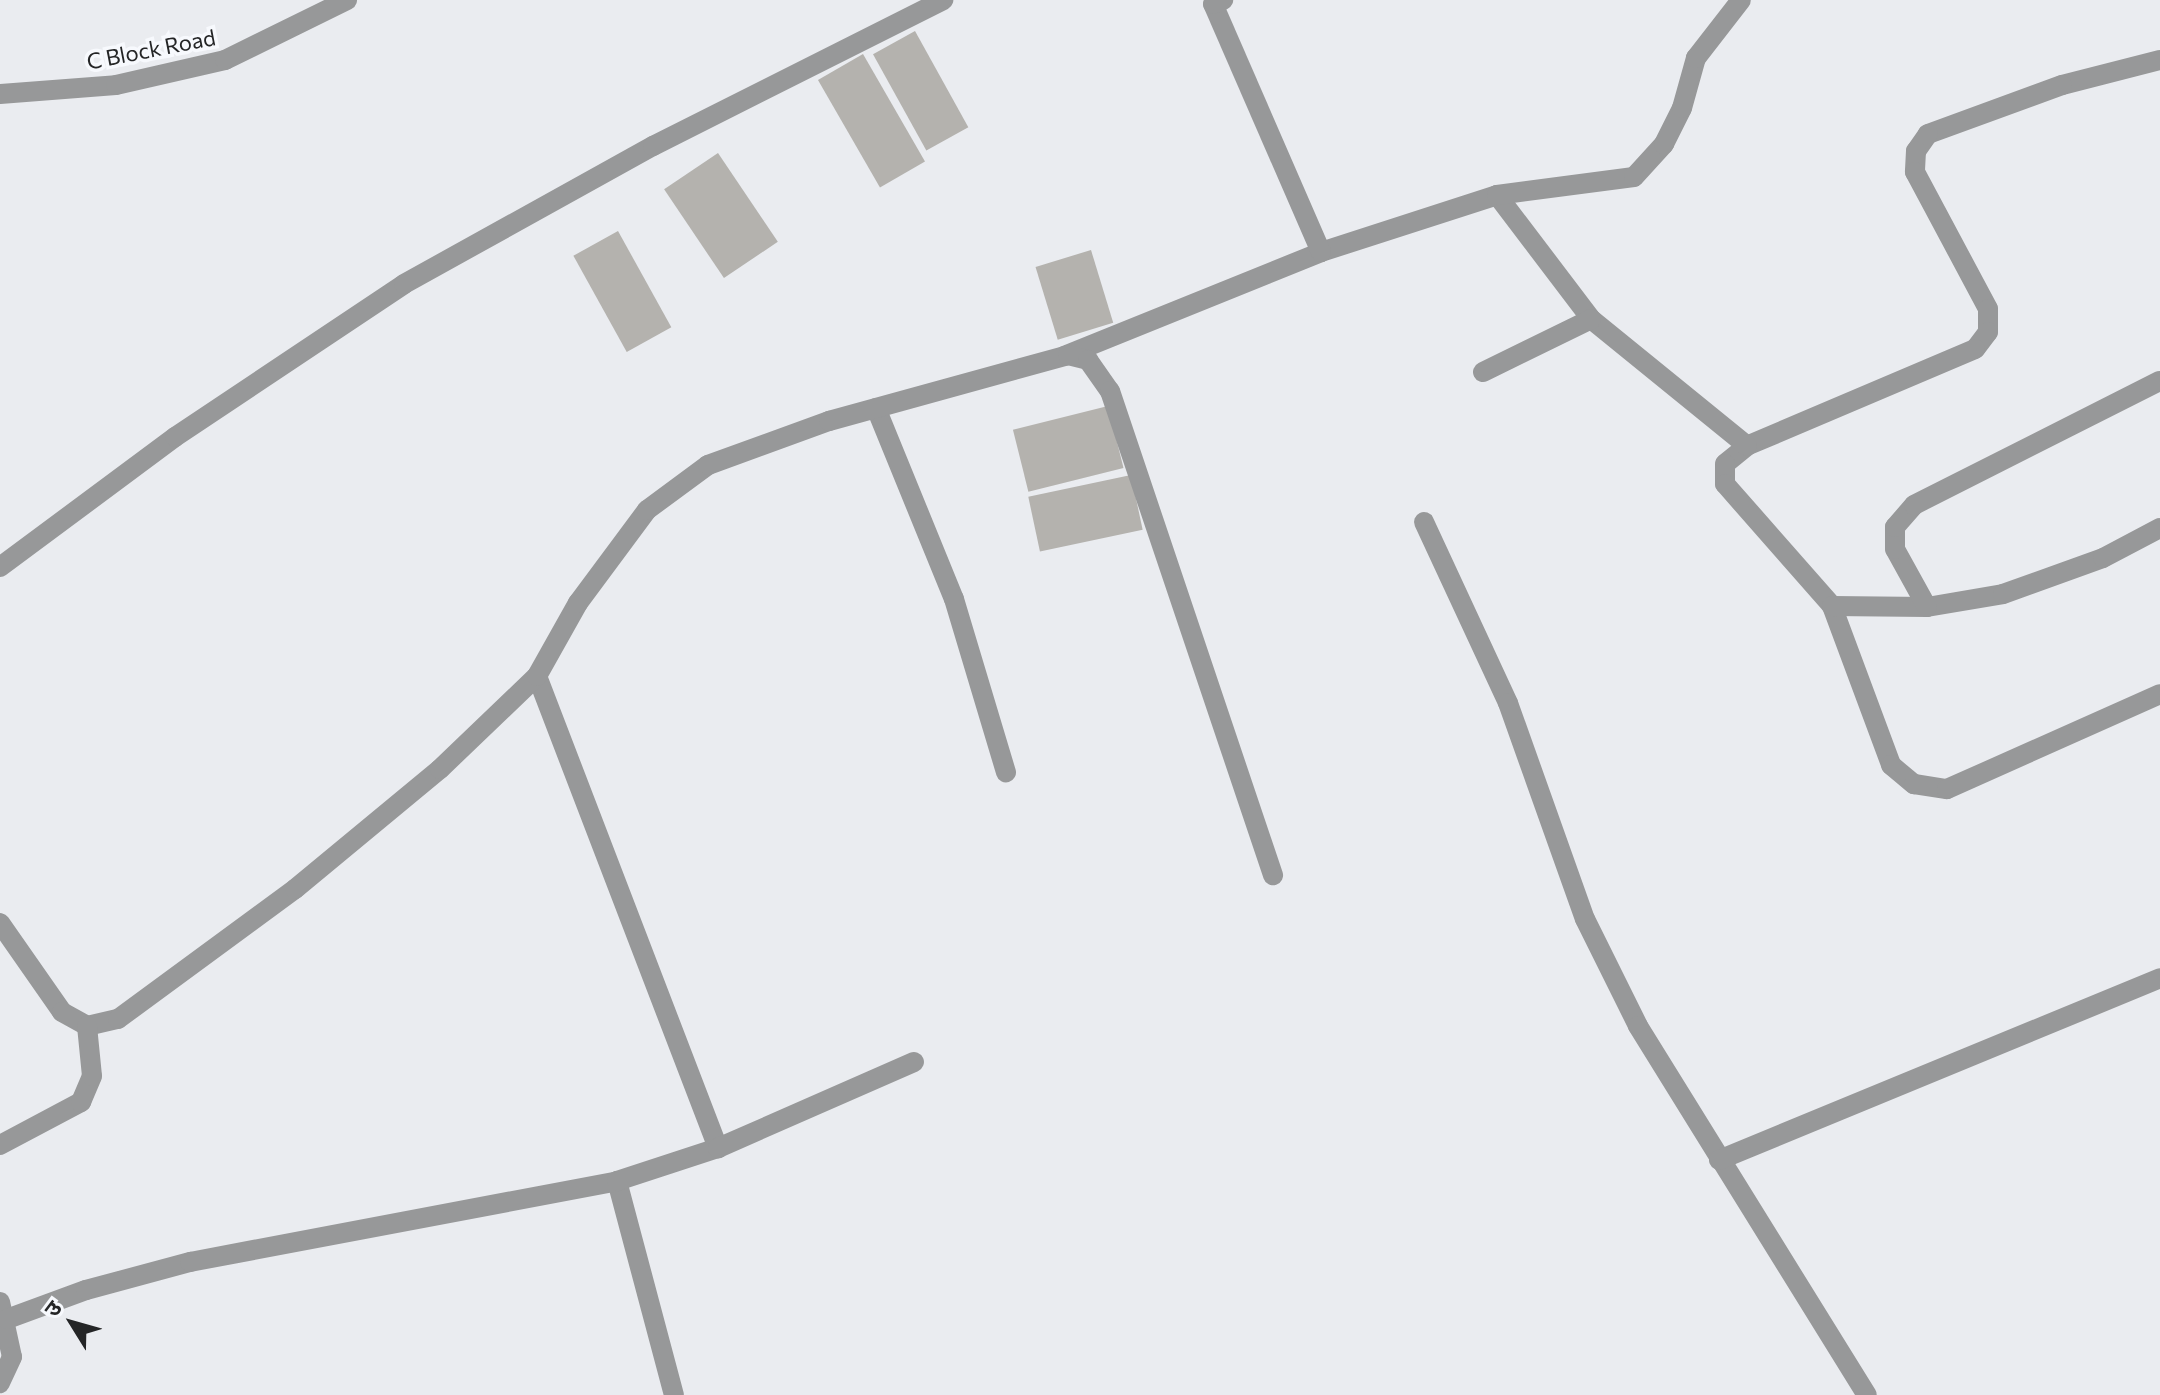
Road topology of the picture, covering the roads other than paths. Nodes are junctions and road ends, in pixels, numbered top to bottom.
1 (347, 0) edge
2 (943, 0) edge
3 (1223, 0) edge
4 (1741, 0) edge
5 (2160, 60) edge
6 (0, 94) edge
7 (1497, 195) junction
8 (1321, 252) junction
9 (1591, 319) junction
10 (1064, 356) junction
11 (1483, 372) dead end
12 (2160, 381) edge
13 (876, 408) junction
14 (1747, 446) junction
15 (1424, 522) dead end
16 (2160, 528) edge
17 (0, 567) edge
18 (1832, 606) junction
19 (1927, 607) junction
20 (537, 676) junction
21 (2160, 694) edge
22 (1006, 772) dead end
23 (1273, 875) dead end
24 (0, 923) edge
25 (2160, 978) edge
26 (87, 1026) junction
27 (914, 1062) dead end
28 (0, 1145) edge
29 (718, 1148) junction
30 (1719, 1160) junction
31 (617, 1181) junction
32 (4, 1311) edge
33 (0, 1383) edge
34 (674, 1395) edge
35 (1867, 1395) edge

1 - 6 street, C Block Road
2 - 17 street
3 - 8 street
4 - 7 street
5 - 14 street
7 - 8 street
7 - 9 street
8 - 10 street
9 - 11 street
9 - 14 street
10 - 13 street
10 - 23 street
12 - 19 street
13 - 20 street
13 - 22 street
14 - 18 street
15 - 30 street
16 - 19 street
18 - 19 street
18 - 21 street
20 - 26 street
20 - 29 street
24 - 26 street
25 - 30 street
26 - 28 street
27 - 29 street
29 - 31 street
30 - 35 street
31 - 32 street
31 - 34 street
32 - 33 street

